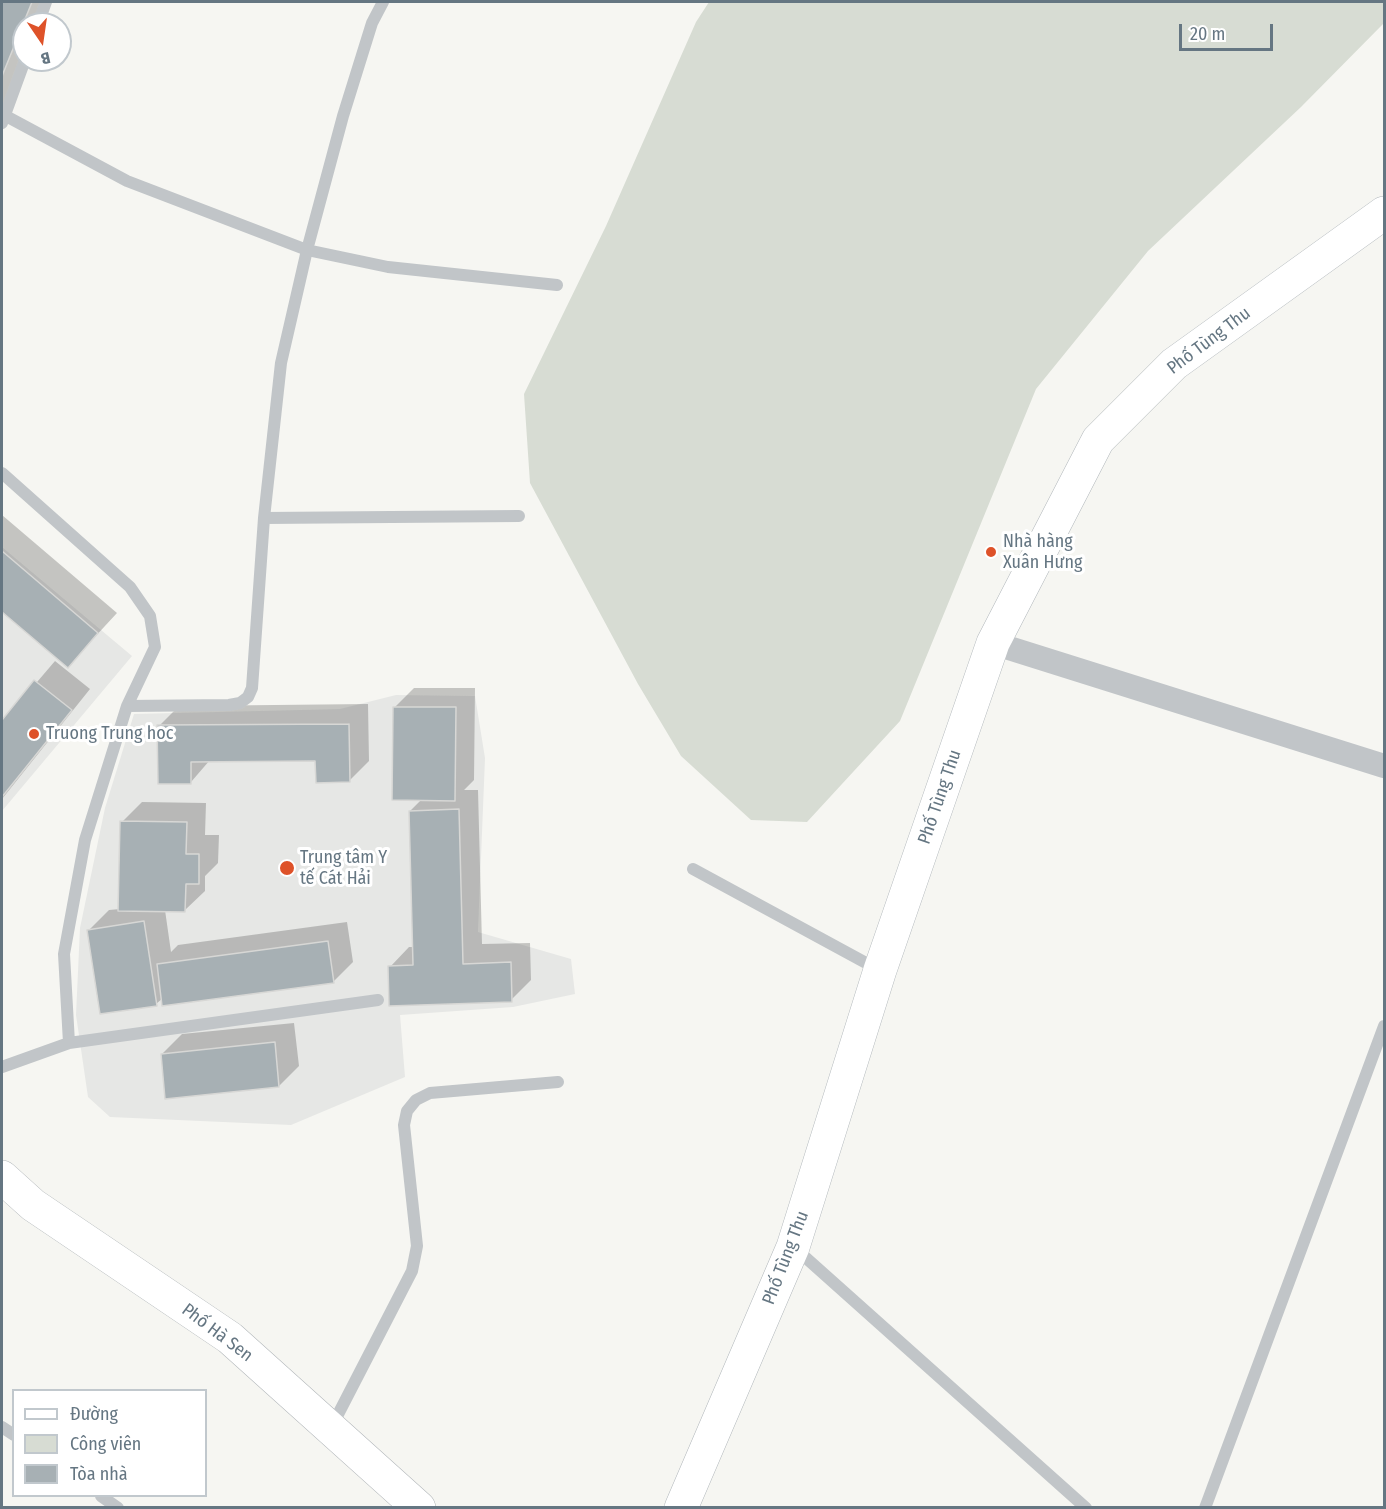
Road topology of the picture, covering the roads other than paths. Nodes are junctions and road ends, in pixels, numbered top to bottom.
1 (383, 2) edge
2 (20, 72) edge
3 (3, 119) edge
4 (1384, 213) edge
5 (307, 250) junction
6 (557, 285) dead end
7 (2, 472) edge
8 (519, 516) dead end
9 (264, 518) junction
10 (993, 643) junction
11 (127, 706) junction
12 (1384, 766) edge
13 (693, 869) dead end
14 (880, 970) junction
15 (378, 1000) dead end
16 (1384, 1026) edge
17 (69, 1043) junction
18 (2, 1067) edge
19 (558, 1082) dead end
20 (2, 1177) edge
21 (793, 1247) junction
22 (330, 1429) junction
23 (102, 1497) edge
24 (686, 1506) edge
25 (118, 1508) edge
26 (419, 1508) edge
27 (1086, 1508) edge
28 (1205, 1508) edge

1 - 5 lane
2 - 3 lane
3 - 5 lane
4 - 10 main road, Phố Tùng Thu
5 - 6 lane
5 - 9 lane
7 - 11 lane
8 - 9 lane
9 - 11 lane
10 - 12 street
10 - 14 main road, Phố Tùng Thu
11 - 17 lane
13 - 14 lane
14 - 21 main road, Phố Tùng Thu
15 - 17 lane
16 - 28 lane
17 - 18 lane
19 - 22 lane
20 - 22 main road, Phố Hà Sen
21 - 24 main road, Phố Tùng Thu
21 - 27 lane
22 - 26 main road, Phố Hà Sen
23 - 25 lane

